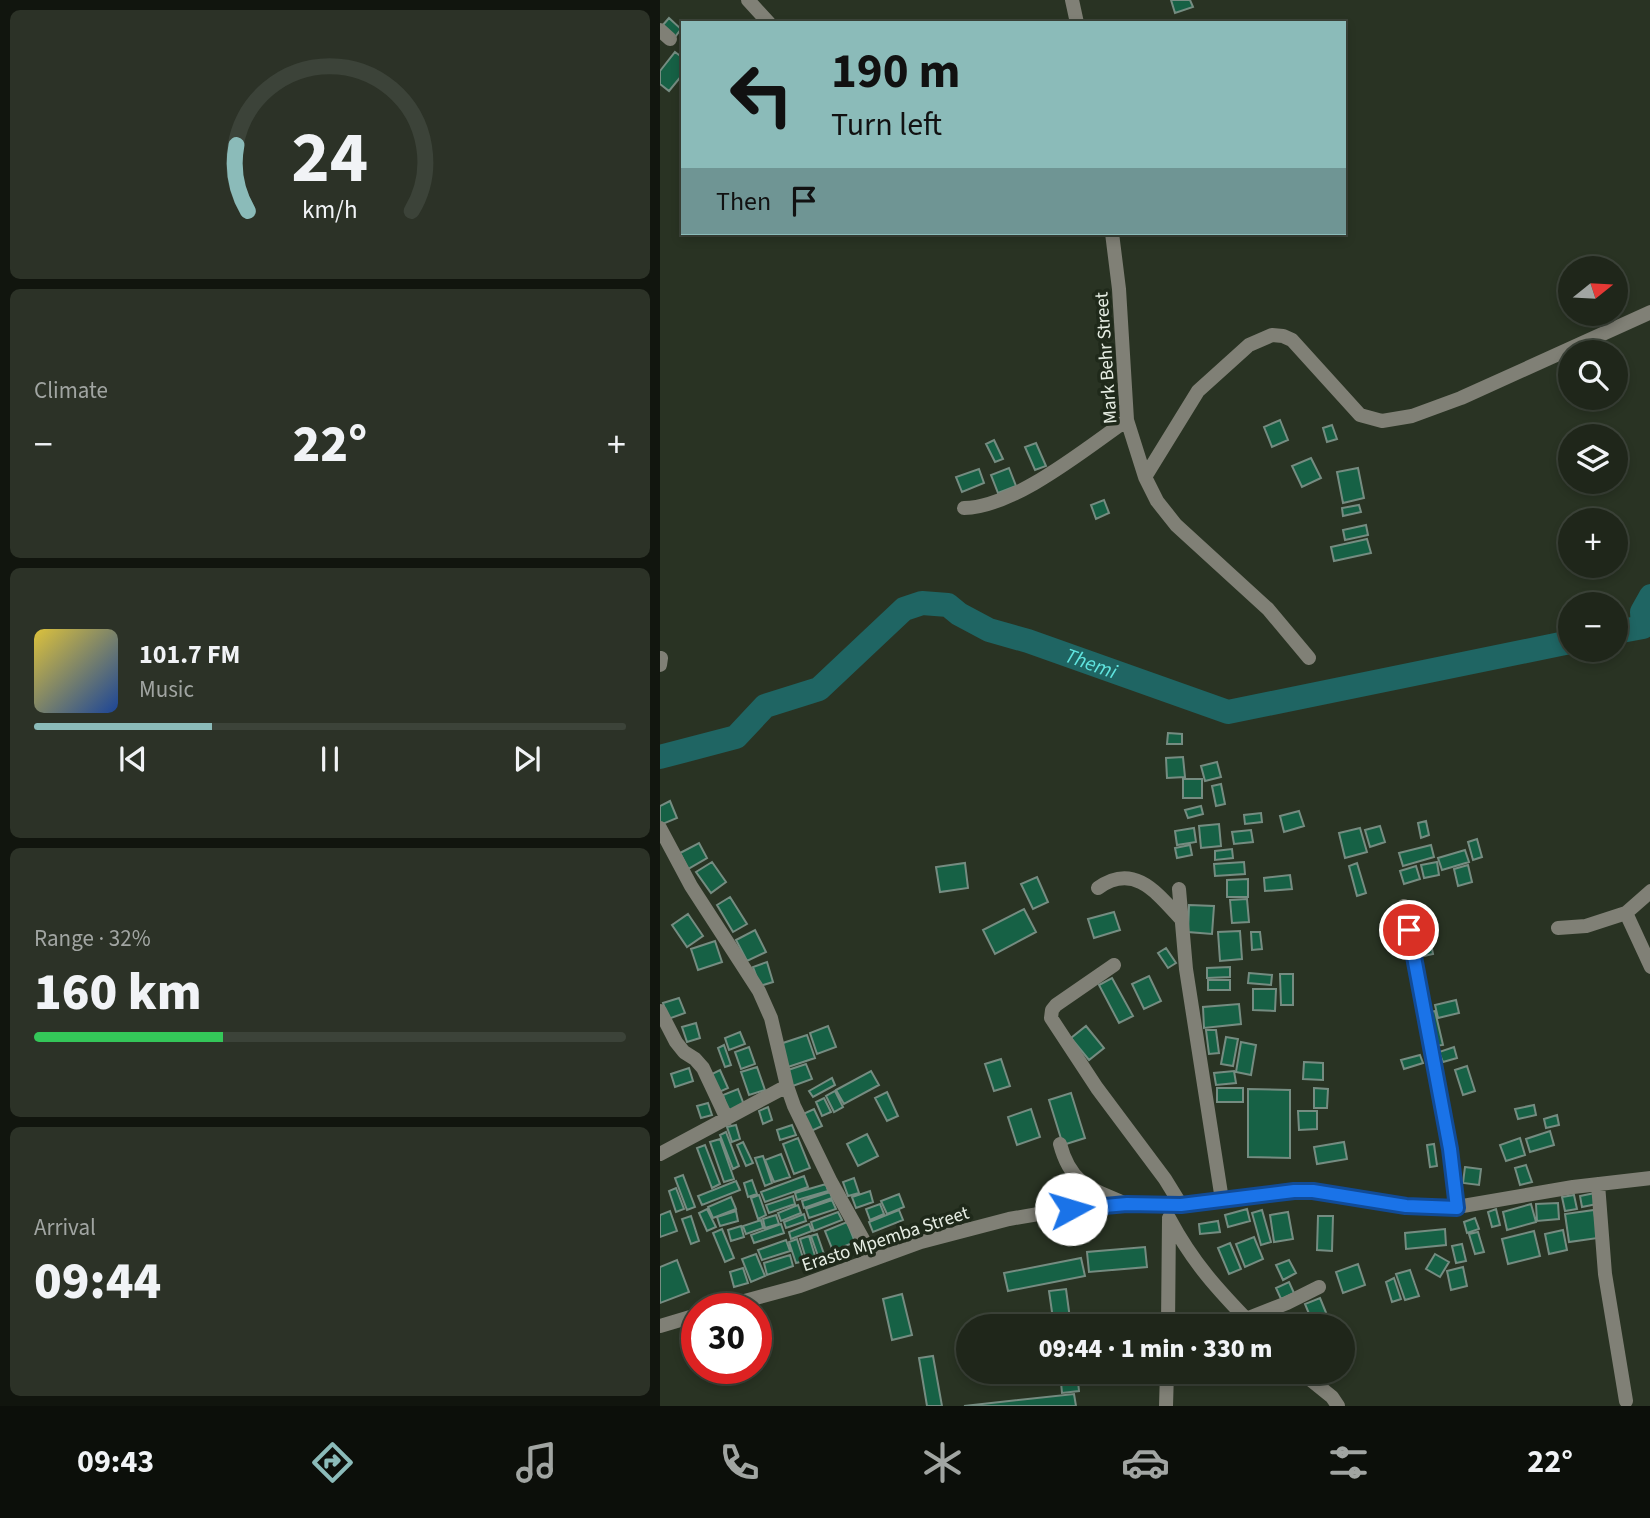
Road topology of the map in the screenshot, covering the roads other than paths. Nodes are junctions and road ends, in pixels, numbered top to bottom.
1 (748, 0) edge
2 (1072, 0) edge
3 (766, 21) edge
4 (1077, 21) edge
5 (1112, 235) edge
6 (1650, 312) edge
7 (1127, 420) junction
8 (1145, 477) junction
9 (964, 508) dead end
10 (661, 658) edge
11 (1309, 658) dead end
12 (660, 665) edge
13 (660, 828) edge
14 (1098, 888) dead end
15 (1179, 889) dead end
16 (1650, 891) edge
17 (1404, 906) dead end
18 (1626, 913) junction
19 (1181, 919) junction
20 (1558, 928) dead end
21 (1114, 965) dead end
22 (1650, 967) edge
23 (660, 1011) edge
24 (787, 1086) junction
25 (727, 1119) junction
26 (1060, 1144) dead end
27 (660, 1154) edge
28 (1650, 1178) edge
29 (1598, 1184) junction
30 (1222, 1200) junction
31 (1127, 1204) junction
32 (1457, 1208) junction
33 (1173, 1209) junction
34 (874, 1259) junction
35 (1319, 1287) dead end
36 (772, 1294) edge
37 (1169, 1314) edge
38 (1241, 1314) edge
39 (1267, 1314) edge
40 (681, 1320) edge
41 (660, 1326) edge
42 (1167, 1384) edge
43 (1316, 1384) edge
44 (1626, 1401) dead end
45 (1166, 1406) edge
46 (1338, 1406) edge

1 - 3 street
2 - 4 street
5 - 7 street, Mark Behr Street
6 - 8 street
7 - 8 street, Mark Behr Street
7 - 9 street
8 - 11 street, Mark Behr Street
10 - 12 street
13 - 24 street
14 - 19 street
15 - 19 street
16 - 18 street
17 - 32 street
18 - 20 street
18 - 22 street
19 - 30 street
21 - 33 street
23 - 25 street
24 - 25 street
24 - 34 street
25 - 27 street
26 - 31 street
28 - 29 street, Erasto Mpemba Street
29 - 32 street, Erasto Mpemba Street
29 - 44 street
30 - 32 street, Erasto Mpemba Street
30 - 33 street, Erasto Mpemba Street
31 - 33 street, Erasto Mpemba Street
31 - 34 street, Erasto Mpemba Street
33 - 37 street
33 - 38 street
34 - 36 street, Erasto Mpemba Street
35 - 39 street
40 - 41 street
42 - 45 street
43 - 46 street

